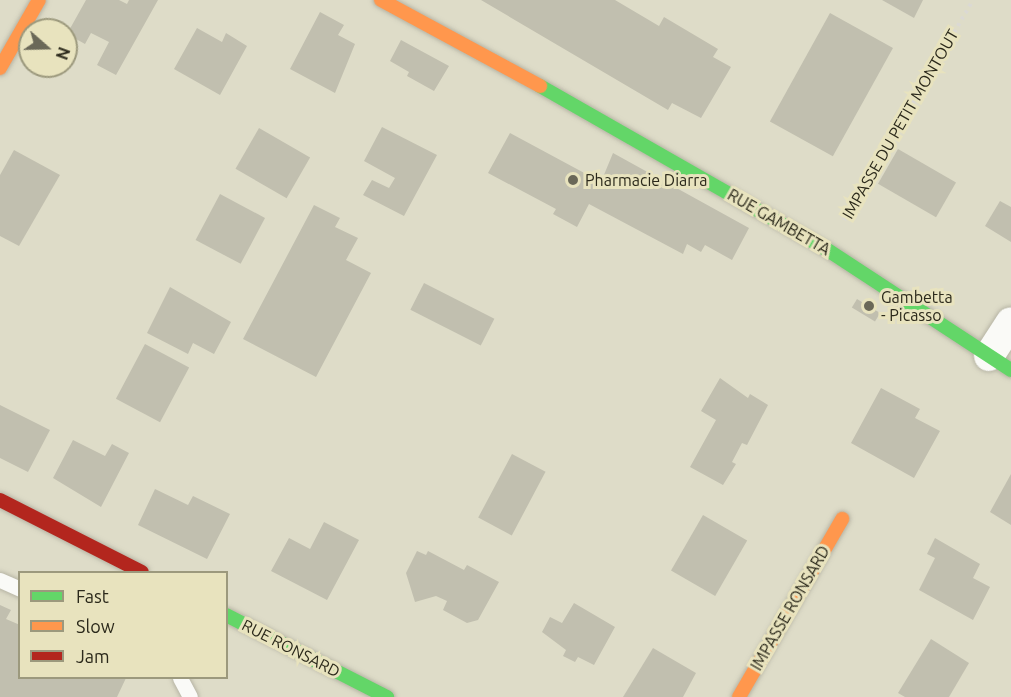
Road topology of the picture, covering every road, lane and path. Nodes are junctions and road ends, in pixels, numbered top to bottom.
1 (39, 0) edge
2 (381, 0) edge
3 (973, 0) edge
4 (0, 68) edge
5 (826, 249) junction
6 (1011, 322) edge
7 (1000, 363) edge
8 (0, 500) edge
9 (842, 519) dead end
10 (138, 571) edge
11 (0, 580) edge
12 (18, 588) edge
13 (228, 616) edge
14 (181, 679) edge
15 (190, 697) edge
16 (387, 697) edge
17 (739, 697) edge

1 - 4 street
2 - 5 street, RUE GAMBETTA
3 - 5 path, IMPASSE DU PETIT MONTOUT
5 - 7 street, RUE GAMBETTA
6 - 7 street
8 - 10 street
9 - 17 street, IMPASSE RONSARD
11 - 12 lane
13 - 16 street, RUE RONSARD
14 - 15 lane

